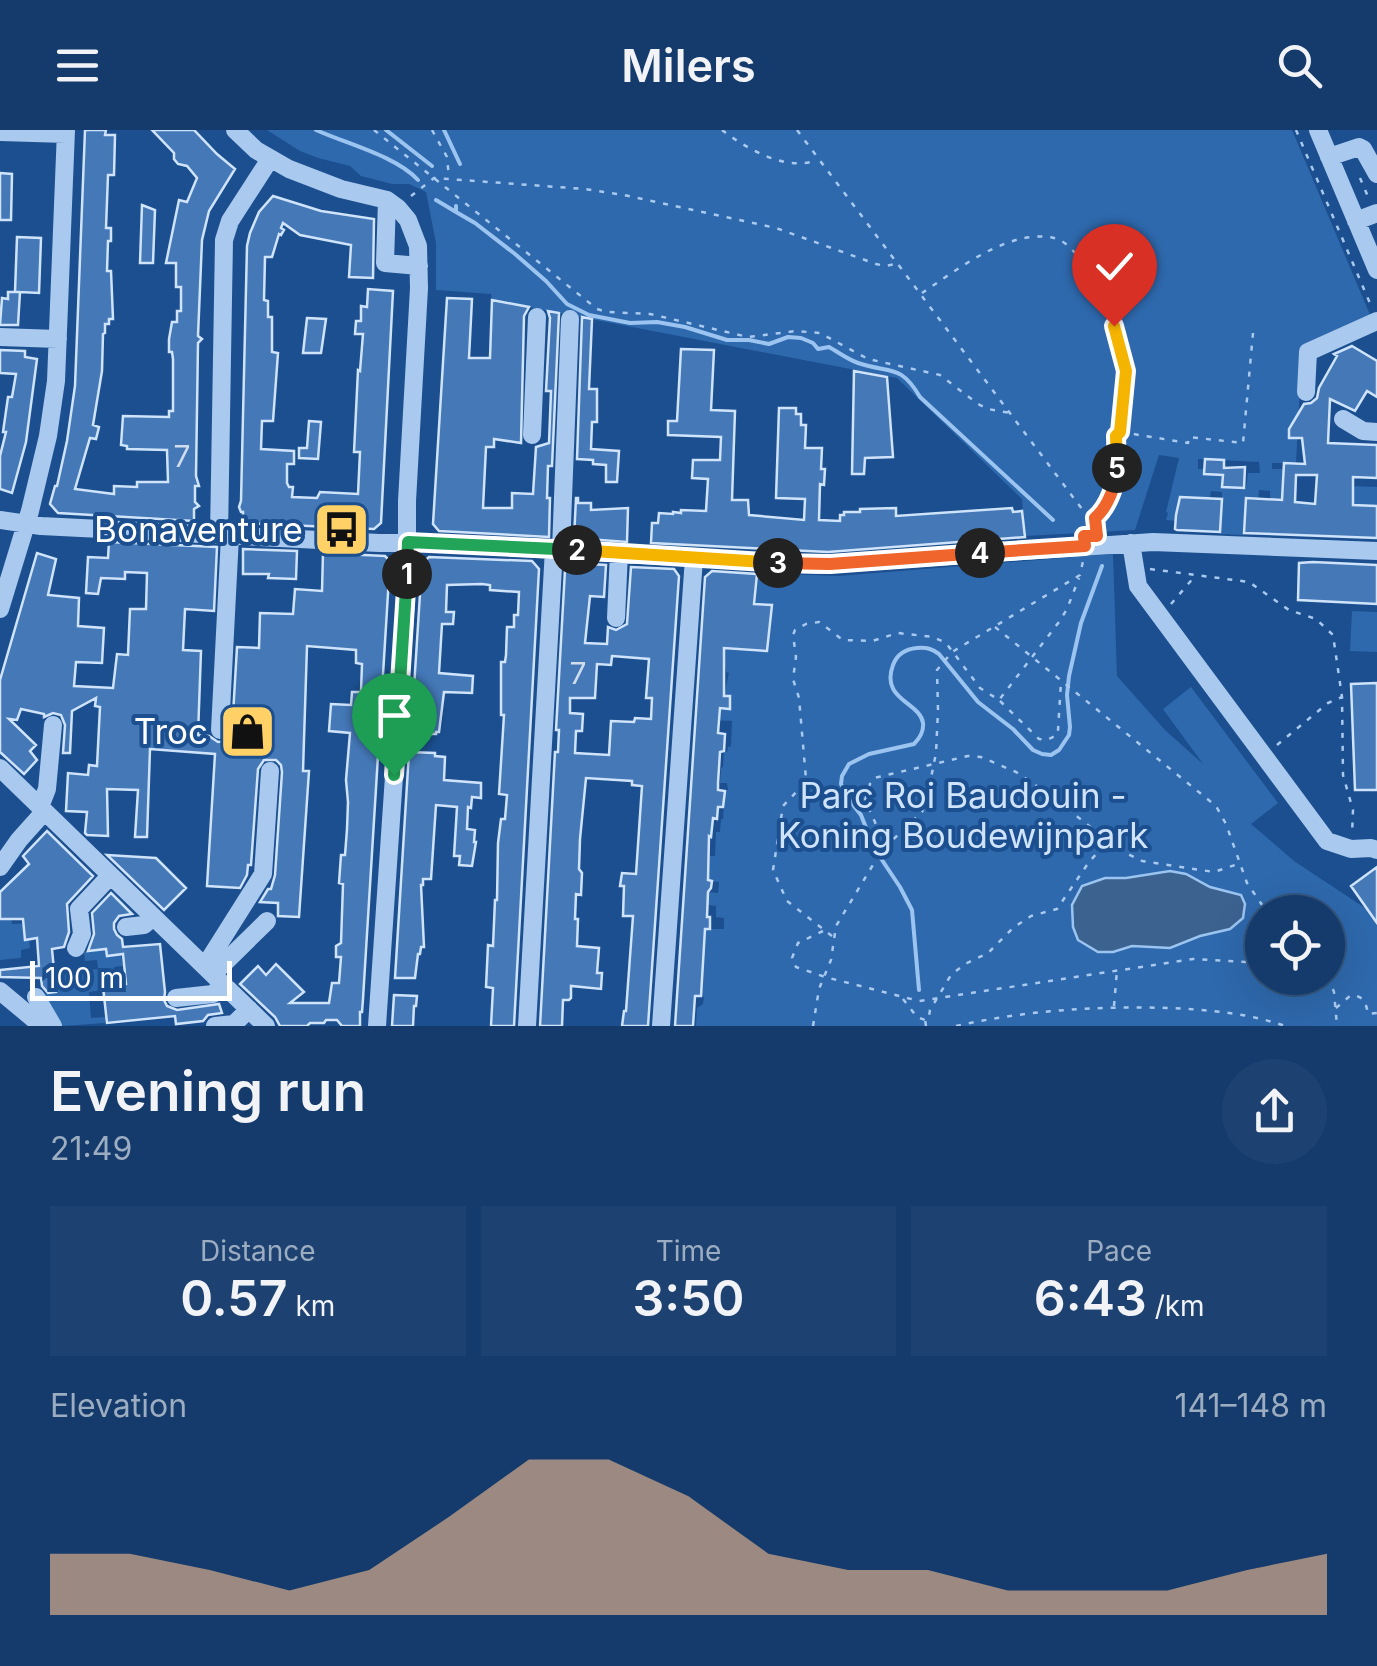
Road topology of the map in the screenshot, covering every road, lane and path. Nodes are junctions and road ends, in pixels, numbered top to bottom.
1 (234, 130) edge
2 (374, 130) edge
3 (432, 130) edge
4 (722, 130) edge
5 (797, 130) edge
6 (1296, 130) edge
7 (1318, 130) edge
8 (0, 132) edge
9 (66, 132) edge
10 (1329, 157) junction
11 (270, 159) junction
12 (818, 159) junction
13 (1377, 174) edge
14 (434, 178) junction
15 (449, 180) junction
16 (392, 204) junction
17 (1377, 213) edge
18 (1356, 221) junction
19 (897, 263) junction
20 (419, 266) junction
21 (1377, 270) edge
22 (921, 294) junction
23 (1375, 316) edge
24 (537, 317) dead end
25 (570, 319) dead end
26 (1253, 333) dead end
27 (0, 337) edge
28 (58, 339) junction
29 (1306, 392) dead end
30 (534, 396) junction
31 (567, 397) junction
32 (1011, 414) junction
33 (1343, 419) dead end
34 (1120, 432) junction
35 (1377, 432) edge
36 (532, 435) dead end
37 (1095, 518) junction
38 (0, 520) edge
39 (26, 525) junction
40 (224, 536) junction
41 (408, 542) junction
42 (1131, 543) junction
43 (1085, 546) junction
44 (558, 549) junction
45 (1377, 551) edge
46 (619, 552) junction
47 (694, 558) junction
48 (1134, 564) junction
49 (1080, 575) junction
50 (1196, 575) junction
51 (0, 609) edge
52 (1160, 616) junction
53 (616, 618) dead end
54 (995, 627) junction
55 (952, 652) junction
56 (1030, 658) junction
57 (1061, 681) junction
58 (1342, 698) junction
59 (998, 700) junction
60 (53, 725) dead end
61 (220, 730) dead end
62 (1265, 756) junction
63 (934, 764) junction
64 (0, 768) edge
65 (270, 771) dead end
66 (42, 809) junction
67 (1108, 841) junction
68 (1351, 849) junction
69 (882, 850) junction
70 (1377, 850) edge
71 (1238, 864) junction
72 (0, 867) edge
73 (110, 876) junction
74 (1255, 895) edge
75 (152, 918) junction
76 (267, 921) dead end
77 (126, 927) dead end
78 (824, 930) junction
79 (834, 937) junction
80 (76, 948) dead end
81 (1245, 962) edge
82 (1117, 970) junction
83 (214, 975) junction
84 (825, 977) junction
85 (0, 990) edge
86 (1334, 995) edge
87 (36, 997) dead end
88 (938, 997) junction
89 (176, 998) dead end
90 (902, 998) junction
91 (1114, 1008) junction
92 (1336, 1008) junction
93 (1377, 1012) edge
94 (256, 1020) edge
95 (924, 1020) junction
96 (42, 1026) edge
97 (52, 1026) edge
98 (215, 1026) edge
99 (377, 1026) edge
100 (528, 1026) edge
101 (661, 1026) edge
102 (813, 1026) edge
103 (926, 1026) edge
104 (956, 1026) edge
105 (1285, 1026) edge
106 (1337, 1026) edge

1 - 11 street
2 - 14 path
3 - 15 path
4 - 12 path
5 - 12 path
6 - 23 path
7 - 10 street
8 - 9 street
9 - 28 street
10 - 13 street
10 - 18 street
11 - 16 street
11 - 40 street
12 - 19 path
14 - 15 path
14 - 16 path
14 - 32 path
15 - 19 path
16 - 20 street
16 - 20 street
17 - 18 street
18 - 21 street
19 - 22 path
20 - 41 street
22 - 32 path
22 - 34 path
23 - 29 street
24 - 30 street
25 - 31 street
26 - 34 path
27 - 28 street
28 - 39 street
30 - 31 street
30 - 36 street
31 - 44 street
32 - 37 path
33 - 35 street
34 - 37 path
37 - 43 path
38 - 39 street
39 - 40 street
39 - 51 street
40 - 41 street
40 - 61 street
41 - 44 street
41 - 99 street
42 - 43 street
42 - 45 street
42 - 48 street
43 - 47 street
43 - 49 path
44 - 46 street
44 - 100 street
46 - 47 street
46 - 53 street
47 - 101 street
48 - 50 path
48 - 52 street
49 - 54 path
49 - 56 path
50 - 52 path
50 - 58 path
52 - 62 street
54 - 55 path
54 - 56 path
55 - 59 path
55 - 63 path
55 - 78 path
56 - 57 path
56 - 59 path
57 - 59 path
57 - 71 path
58 - 62 path
58 - 68 path
60 - 66 street
62 - 68 street
63 - 67 path
63 - 69 path
63 - 69 path
64 - 66 street
65 - 83 street
66 - 72 street
66 - 73 street
67 - 71 path
67 - 88 path
68 - 70 street
69 - 79 path
71 - 74 path
73 - 75 street
73 - 80 street
75 - 77 street
75 - 83 street
76 - 83 street
78 - 79 path
78 - 84 path
79 - 84 path
81 - 82 path
82 - 88 path
82 - 91 path
83 - 89 street
83 - 94 street
84 - 90 path
84 - 102 path
85 - 96 street
86 - 92 path
87 - 97 street
88 - 90 path
88 - 95 path
90 - 95 path
91 - 104 path
91 - 105 path
92 - 93 path
92 - 106 path
94 - 98 street
95 - 103 path

